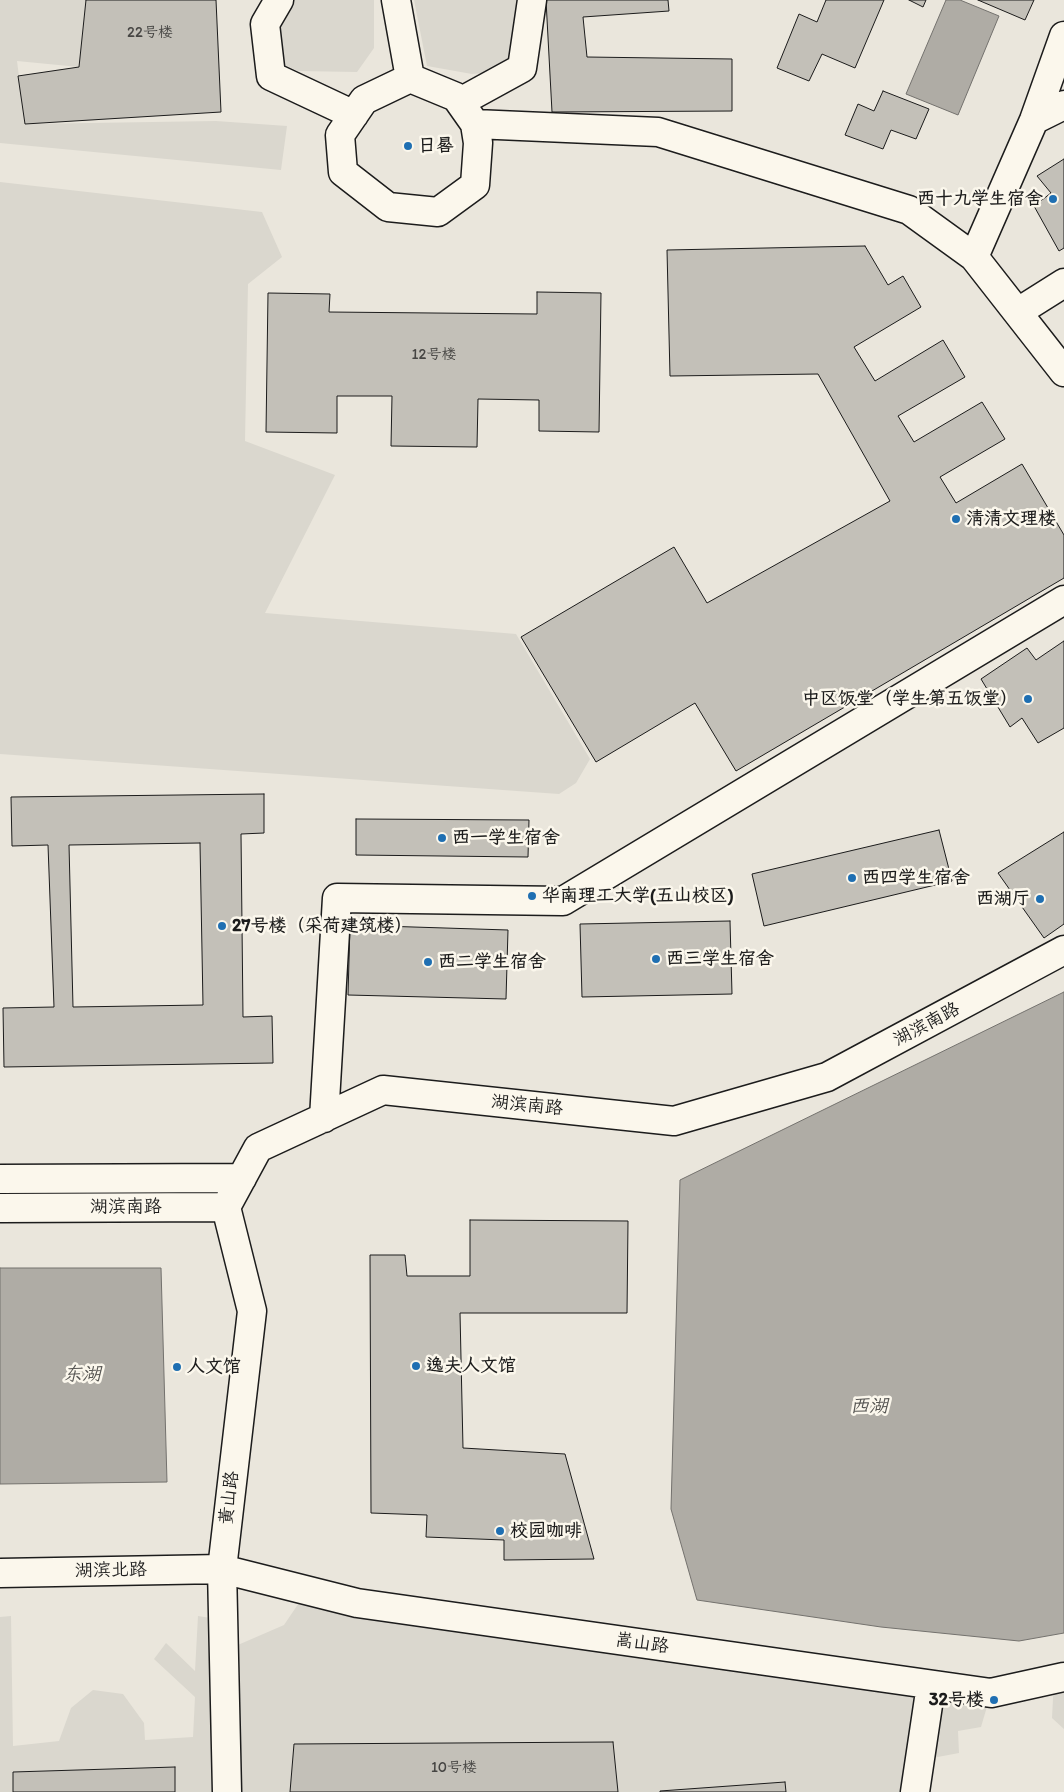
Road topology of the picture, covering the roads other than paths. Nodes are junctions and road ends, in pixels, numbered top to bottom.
1 (279, 0) edge
2 (396, 0) edge
3 (532, 0) edge
4 (1064, 36) edge
5 (410, 78) junction
6 (460, 102) junction
7 (1064, 104) edge
8 (354, 115) junction
9 (1034, 120) junction
10 (475, 124) junction
11 (974, 257) junction
12 (1064, 284) edge
13 (1018, 312) junction
14 (1064, 372) edge
15 (1064, 600) edge
16 (1064, 950) edge
17 (324, 1118) junction
18 (242, 1178) junction
19 (0, 1179) edge
20 (226, 1207) junction
21 (0, 1208) edge
22 (222, 1569) junction
23 (0, 1572) edge
24 (1064, 1677) edge
25 (931, 1685) junction
26 (227, 1792) edge
27 (915, 1792) edge

1 - 8 street
2 - 5 street
3 - 6 street
4 - 9 street
5 - 6 street
5 - 8 street
6 - 10 street
7 - 9 street
8 - 10 street
9 - 11 street
10 - 11 street
11 - 13 street
12 - 13 street
13 - 14 street
15 - 17 street
16 - 17 street, 湖滨南路
17 - 18 street, 湖滨南路
18 - 19 street
18 - 20 street, 湖滨南路
20 - 21 street, 湖滨南路
20 - 22 street, 黄山路
22 - 23 street, 湖滨北路
22 - 25 street, 嵩山路
22 - 26 street, 黄山路
24 - 25 street, 嵩山路
25 - 27 street

